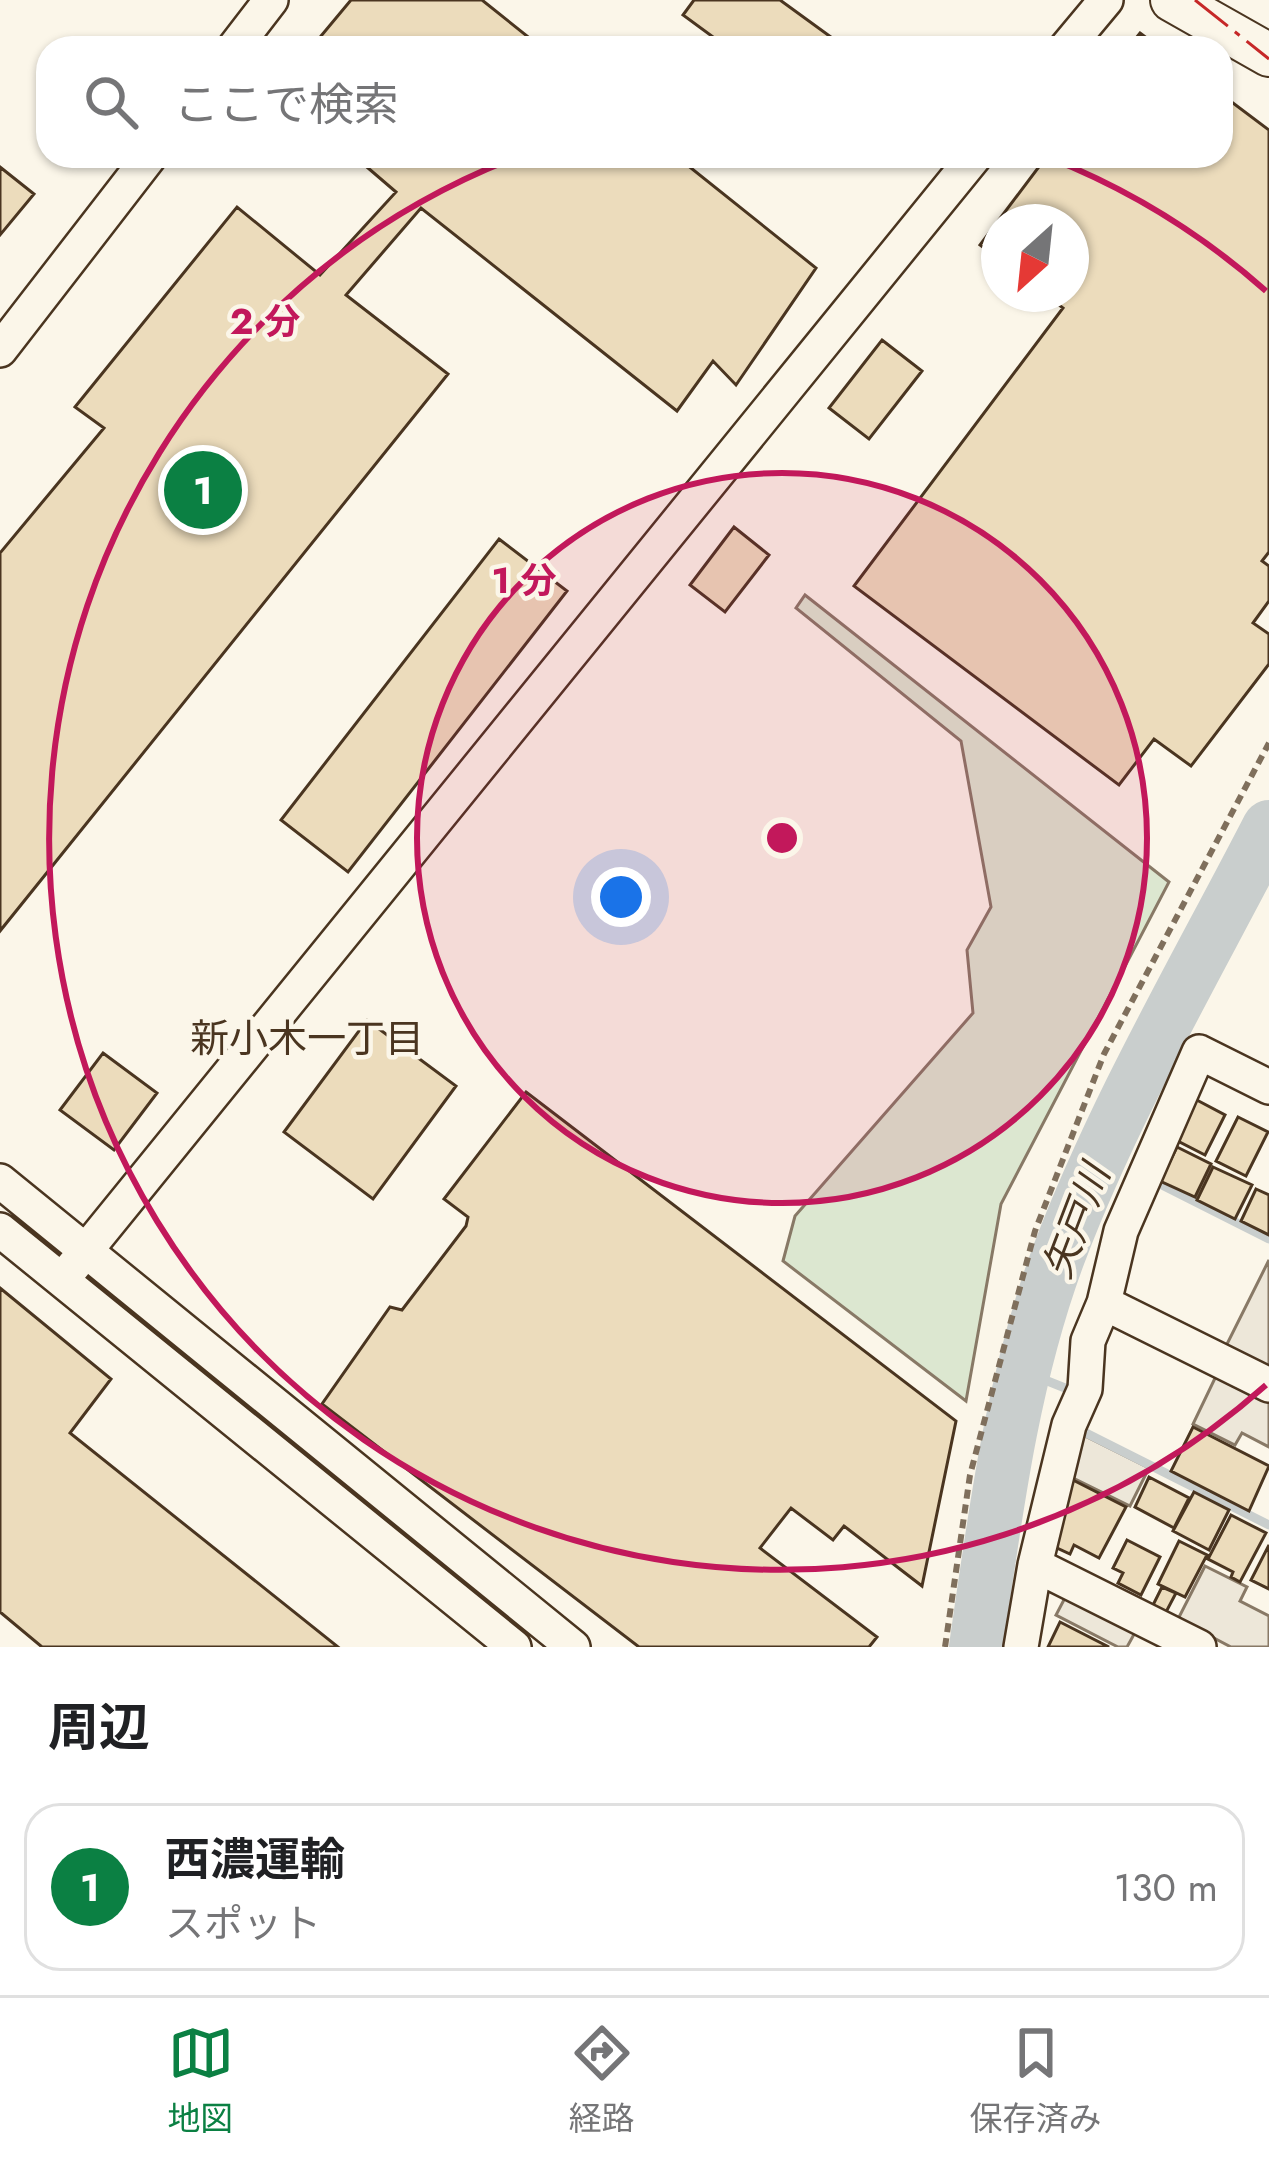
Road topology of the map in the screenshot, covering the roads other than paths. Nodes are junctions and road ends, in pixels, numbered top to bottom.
1 (271, 0) edge
2 (1106, 0) edge
3 (1172, 0) edge
4 (243, 36) edge
5 (1076, 36) edge
6 (1269, 55) edge
7 (141, 168) edge
8 (965, 168) edge
9 (0, 350) edge
10 (1269, 1087) edge
11 (0, 1181) edge
12 (0, 1230) edge
13 (86, 1252) junction
14 (62, 1280) junction
15 (1104, 1303) junction
16 (1269, 1385) edge
17 (1035, 1564) junction
18 (514, 1647) edge
19 (573, 1647) edge
20 (1021, 1647) edge
21 (1199, 1647) edge

1 - 4 street
2 - 5 street
3 - 6 main road
7 - 9 street
8 - 13 street
10 - 15 street
11 - 13 street
12 - 14 street
13 - 14 street
13 - 19 street
14 - 18 street
15 - 16 street
15 - 17 street
17 - 20 street
17 - 21 street

